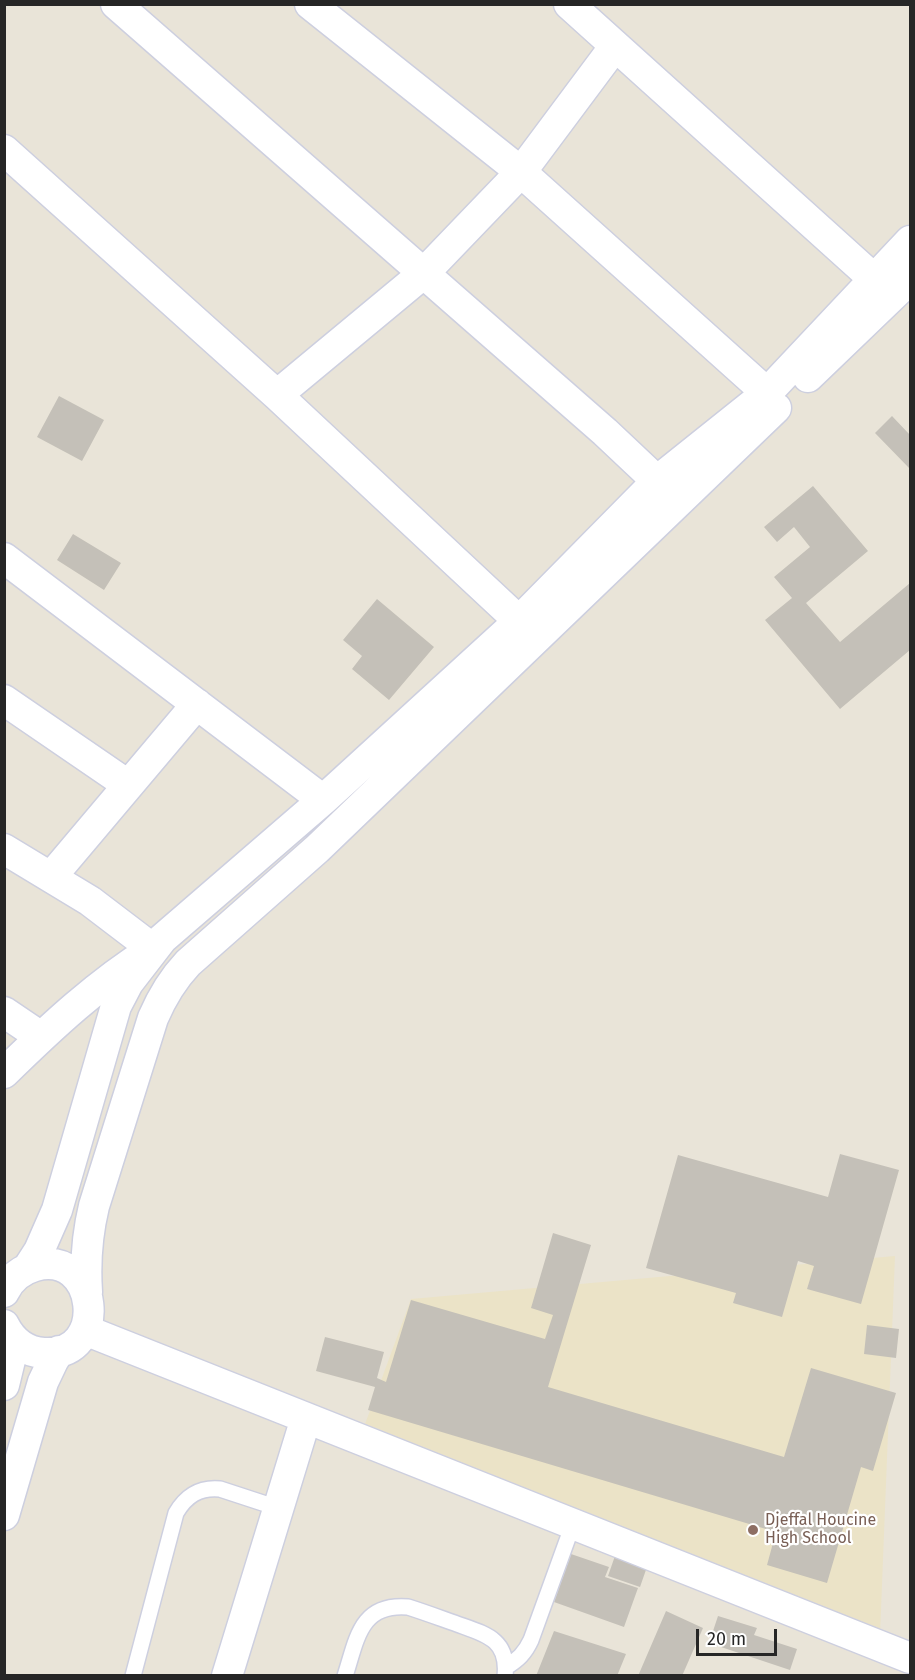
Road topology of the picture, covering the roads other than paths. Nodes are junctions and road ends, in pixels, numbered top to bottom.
1 (116, 4) edge
2 (310, 4) edge
3 (569, 4) edge
4 (615, 46) junction
5 (4, 150) edge
6 (521, 172) junction
7 (910, 241) edge
8 (424, 273) junction
9 (874, 279) junction
10 (910, 279) edge
11 (767, 393) junction
12 (277, 395) junction
13 (657, 481) junction
14 (4, 558) edge
15 (519, 621) junction
16 (4, 700) edge
17 (197, 704) junction
18 (128, 785) junction
19 (323, 800) junction
20 (4, 849) edge
21 (51, 877) junction
22 (153, 949) junction
23 (4, 1012) edge
24 (41, 1037) junction
25 (4, 1074) edge
26 (28, 1268) junction
27 (4, 1292) edge
28 (87, 1292) junction
29 (7, 1330) edge
30 (85, 1330) junction
31 (60, 1351) junction
32 (4, 1385) edge
33 (306, 1418) junction
34 (278, 1508) junction
35 (4, 1515) edge
36 (573, 1524) junction
37 (910, 1658) edge
38 (505, 1671) edge
39 (133, 1676) edge
40 (227, 1676) edge
41 (345, 1676) edge

1 - 8 street
2 - 6 street
3 - 4 street
4 - 6 street
4 - 9 street
5 - 12 street
6 - 8 street
6 - 11 street
7 - 9 street
8 - 12 street
8 - 13 street
9 - 11 street
10 - 28 street
11 - 13 street
12 - 15 street
13 - 15 street
14 - 17 street
15 - 19 street
16 - 18 street
17 - 18 street
17 - 19 street
18 - 21 street
19 - 22 street
20 - 21 street
21 - 22 street
22 - 24 street
22 - 26 street
23 - 24 street
24 - 25 street
26 - 27 street
26 - 28 street
28 - 30 street
29 - 31 street
29 - 32 street
30 - 31 street
30 - 33 street
31 - 35 street
33 - 34 street
33 - 36 street
34 - 39 lane
34 - 40 street
36 - 37 street
36 - 38 lane
38 - 41 lane

